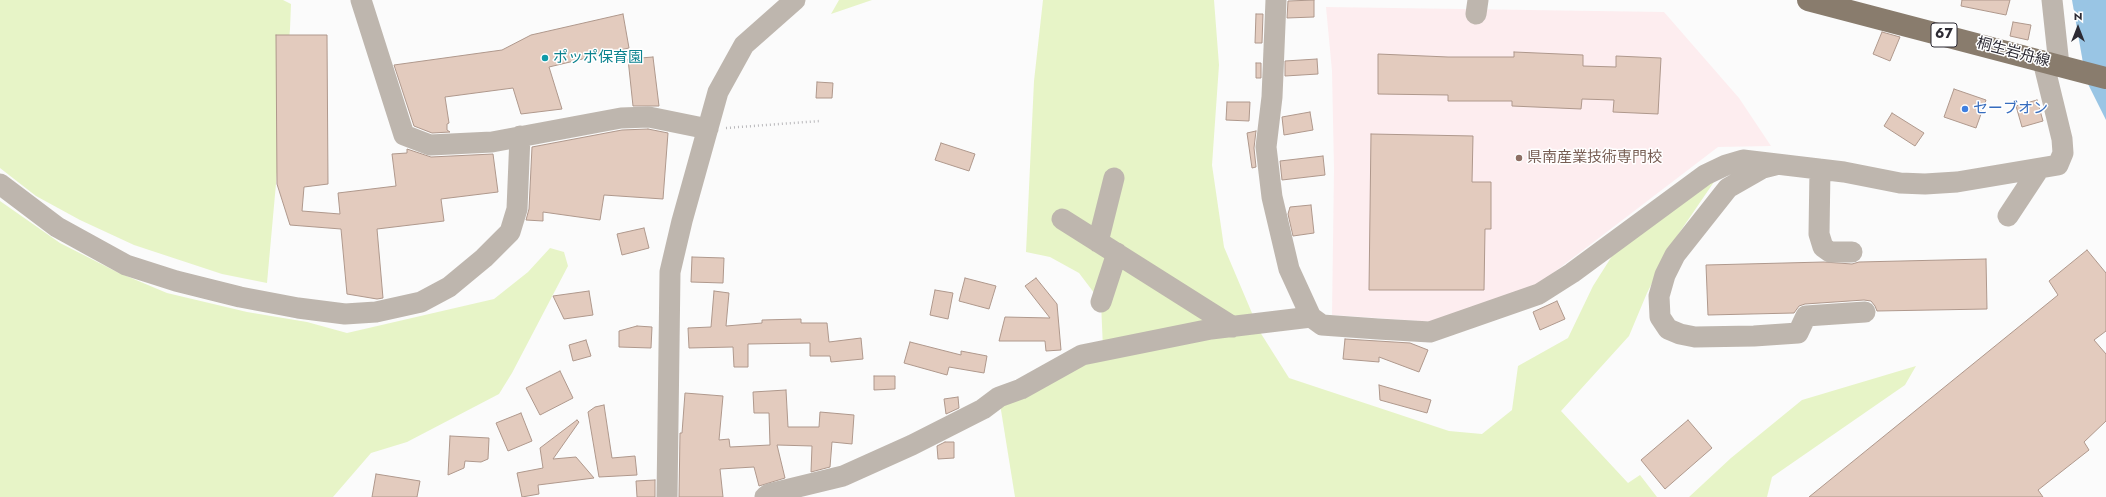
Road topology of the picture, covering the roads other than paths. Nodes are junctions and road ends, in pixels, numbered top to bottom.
1 (361, 0) edge
2 (795, 0) edge
3 (1276, 0) edge
4 (1808, 0) edge
5 (2052, 0) edge
6 (2060, 66) junction
7 (2106, 78) edge
8 (708, 129) junction
9 (520, 136) junction
10 (1781, 163) junction
11 (1820, 169) junction
12 (2039, 169) junction
13 (1114, 178) dead end
14 (0, 184) edge
15 (2008, 216) dead end
16 (1062, 219) dead end
17 (1098, 242) junction
18 (1852, 252) dead end
19 (1116, 253) junction
20 (1101, 302) dead end
21 (1865, 312) dead end
22 (1311, 317) junction
23 (1232, 327) junction
24 (667, 497) edge
25 (765, 497) edge

1 - 9 street
2 - 8 street
3 - 22 street
4 - 6 main road, 桐生岩舟線 / 67
5 - 6 street
6 - 7 main road, 67
6 - 12 street
8 - 9 street
8 - 24 street
9 - 14 street
10 - 11 street
10 - 21 street
10 - 22 street
11 - 12 street
11 - 18 street
12 - 15 street
13 - 17 street
16 - 17 street
17 - 19 street
19 - 20 street
19 - 23 street
22 - 23 street
23 - 25 street

